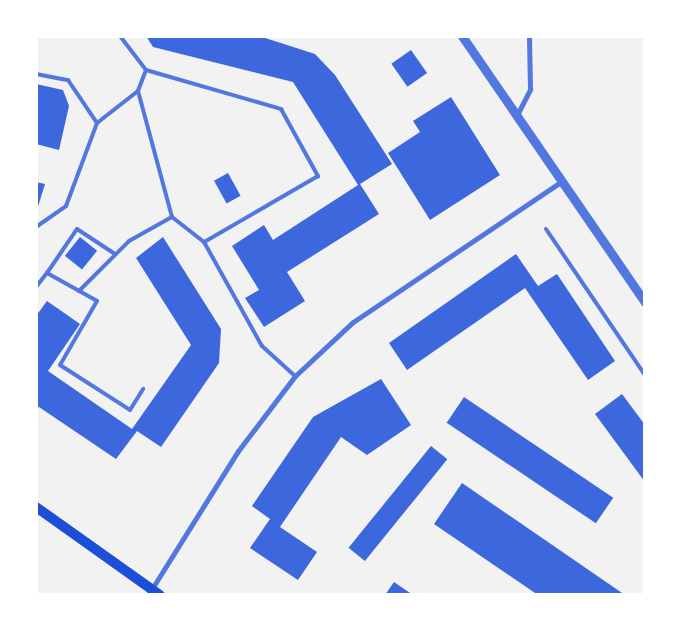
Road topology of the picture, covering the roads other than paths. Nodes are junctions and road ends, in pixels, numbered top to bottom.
1 (120, 36) edge
2 (462, 36) edge
3 (529, 36) edge
4 (146, 70) junction
5 (36, 74) edge
6 (138, 91) junction
7 (516, 116) junction
8 (97, 124) junction
9 (562, 181) junction
10 (172, 217) junction
11 (36, 227) edge
12 (546, 229) dead end
13 (204, 242) junction
14 (115, 254) junction
15 (47, 273) junction
16 (36, 287) edge
17 (79, 291) junction
18 (645, 302) edge
19 (645, 375) edge
20 (295, 376) junction
21 (144, 389) dead end
22 (36, 507) edge
23 (153, 593) edge

1 - 4 lane
2 - 7 street
3 - 7 street
4 - 6 lane
4 - 13 lane
5 - 8 lane
6 - 8 lane
6 - 10 lane
7 - 9 street
8 - 11 lane
9 - 18 street
9 - 20 street
10 - 13 lane
10 - 14 lane
12 - 19 lane
13 - 20 lane
14 - 15 lane
14 - 17 lane
15 - 16 lane
15 - 17 lane
17 - 21 lane
20 - 23 street
22 - 23 main road

